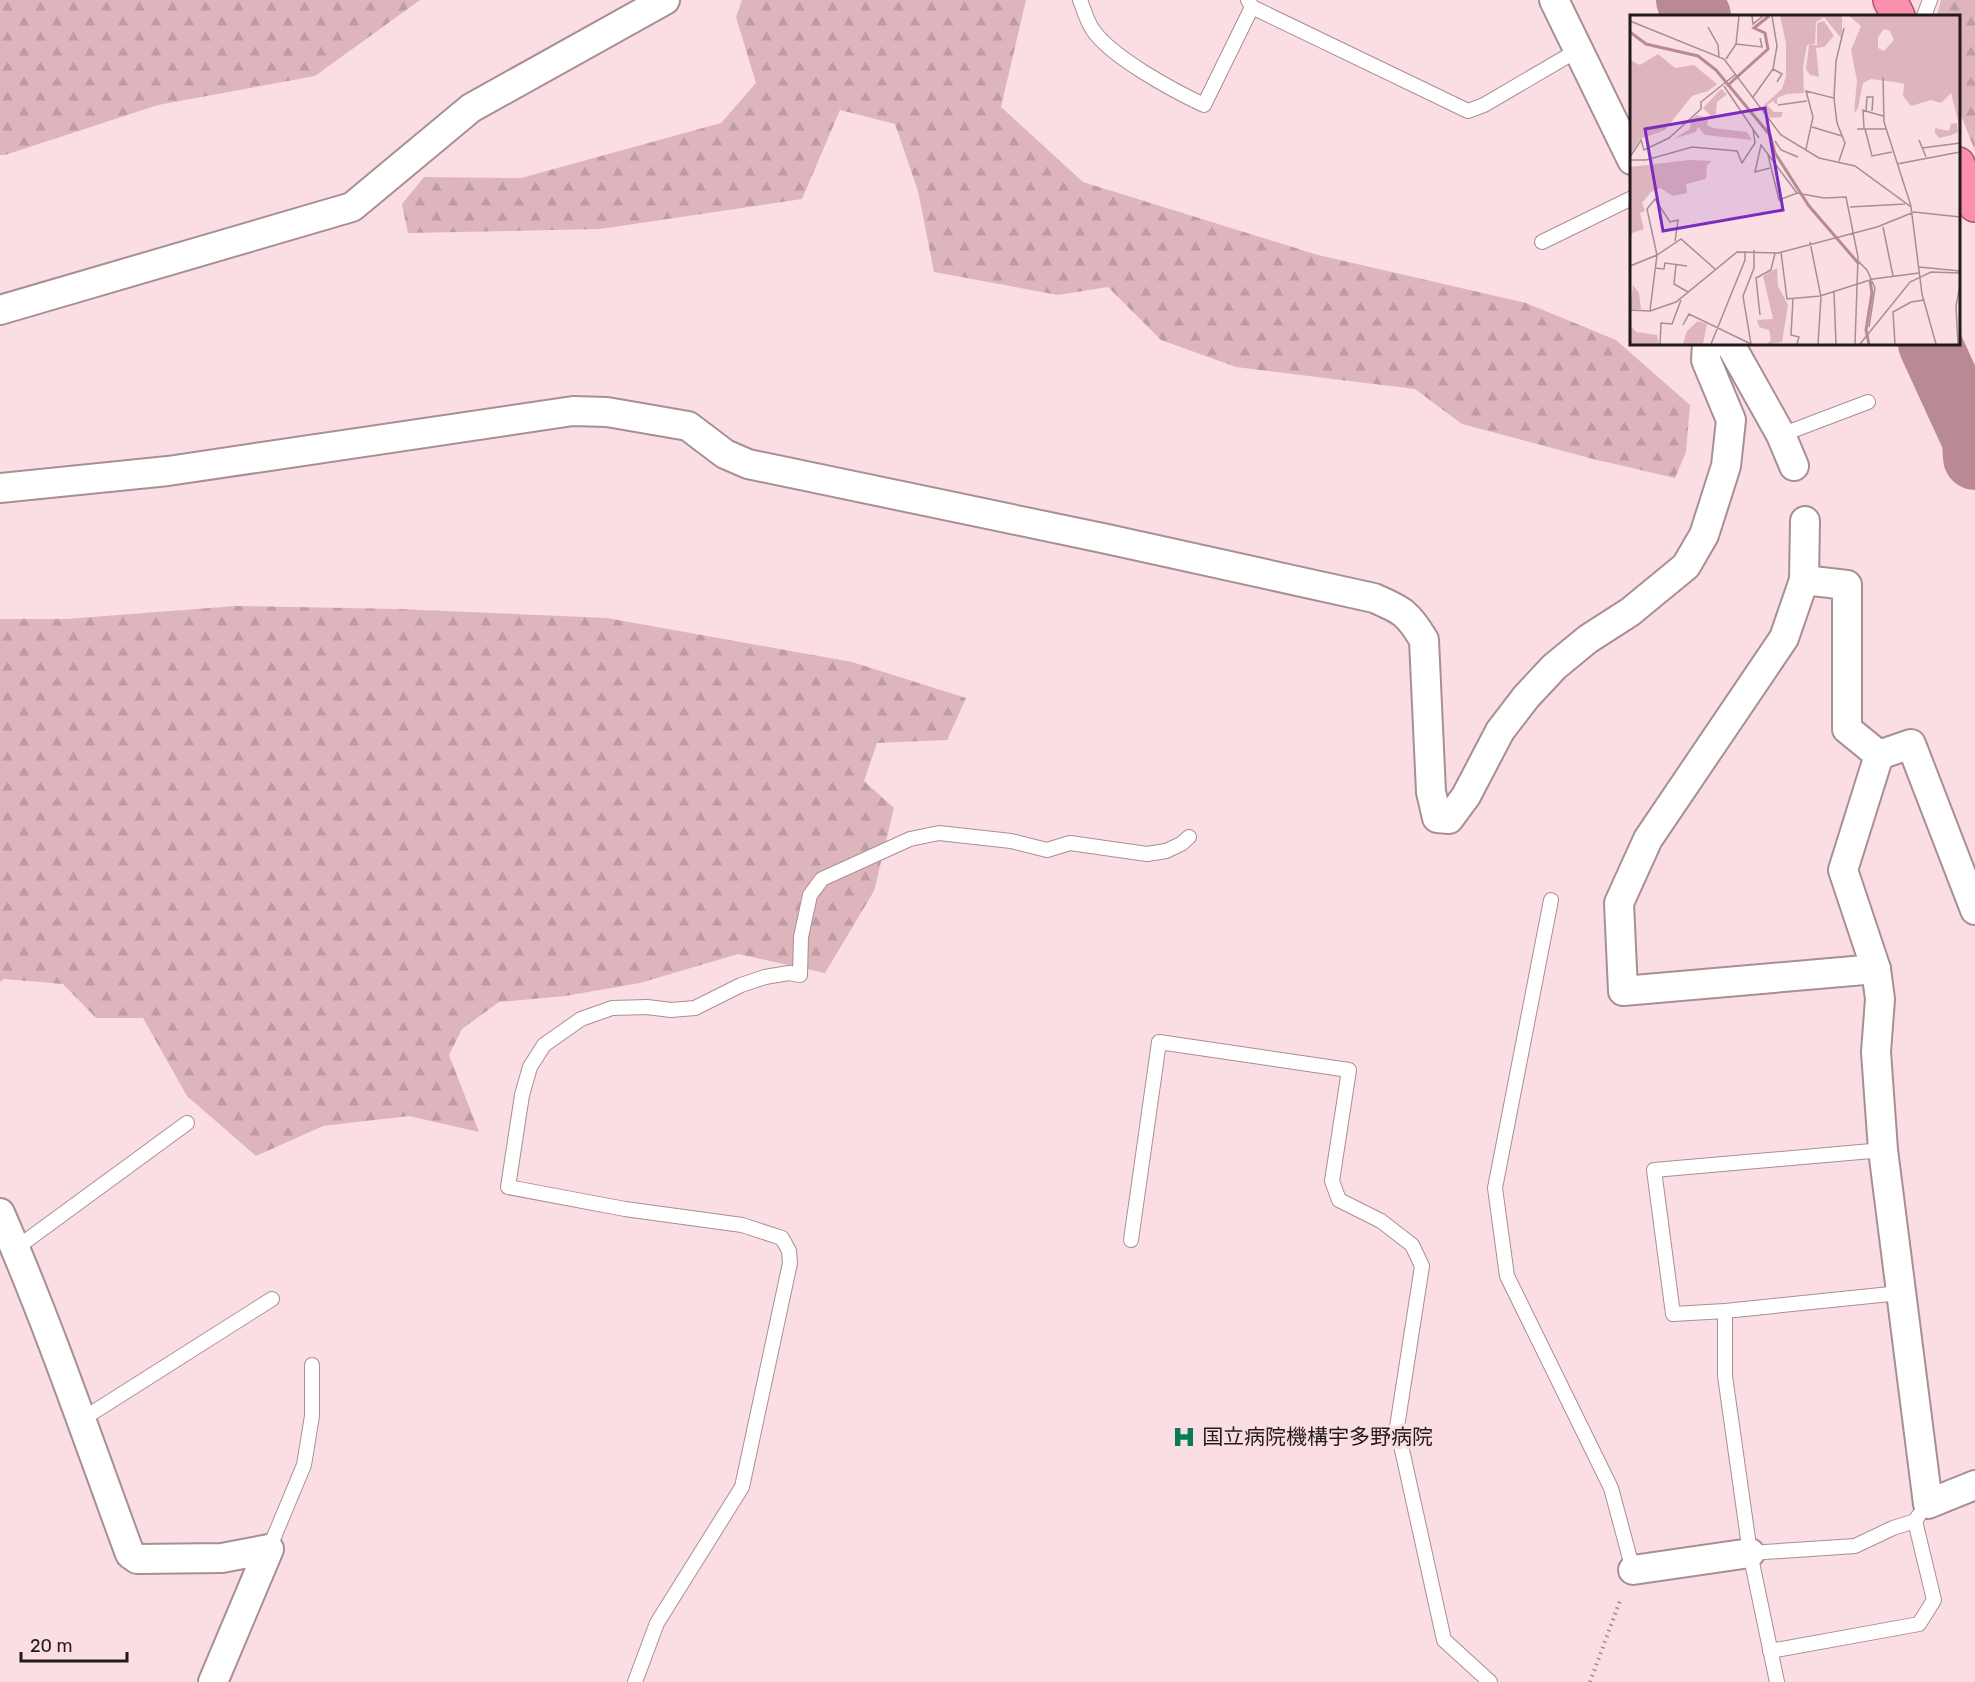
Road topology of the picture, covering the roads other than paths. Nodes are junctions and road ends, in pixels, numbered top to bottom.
1 (665, 0) edge
2 (1080, 0) edge
3 (1554, 0) edge
4 (1890, 0) edge
5 (1930, 0) edge
6 (1250, 4) edge
7 (1898, 15) edge
8 (1924, 15) edge
9 (1578, 50) junction
10 (1630, 156) edge
11 (1960, 167) edge
12 (1630, 199) edge
13 (1975, 205) edge
14 (1975, 211) edge
15 (1960, 216) edge
16 (1542, 242) dead end
17 (0, 310) edge
18 (1707, 345) edge
19 (1731, 345) edge
20 (1868, 402) dead end
21 (1781, 435) junction
22 (1794, 466) dead end
23 (0, 488) edge
24 (1805, 521) dead end
25 (1804, 580) junction
26 (1879, 755) junction
27 (1189, 837) dead end
28 (1551, 900) dead end
29 (1975, 910) edge
30 (1876, 969) junction
31 (187, 1123) dead end
32 (1883, 1150) junction
33 (0, 1214) edge
34 (1131, 1239) dead end
35 (15, 1249) junction
36 (1900, 1293) junction
37 (272, 1299) dead end
38 (1725, 1311) junction
39 (312, 1365) dead end
40 (81, 1420) junction
41 (1975, 1485) edge
42 (1921, 1512) junction
43 (269, 1550) junction
44 (1750, 1553) junction
45 (1633, 1570) joint
46 (1770, 1651) junction
47 (213, 1682) edge
48 (635, 1682) edge
49 (1490, 1682) edge
50 (1777, 1682) edge

1 - 17 street
2 - 6 lane
3 - 9 street
4 - 7 highway
5 - 8 lane
6 - 9 lane
9 - 10 street
11 - 13 highway
12 - 16 lane
14 - 15 street
18 - 23 street
19 - 21 street
20 - 21 lane
21 - 22 street
24 - 25 street
25 - 26 street
25 - 30 street
26 - 29 street
26 - 30 street
27 - 48 lane
28 - 45 lane
30 - 32 street
31 - 35 lane
32 - 36 street
32 - 38 lane
33 - 35 street
34 - 49 lane
35 - 40 street
36 - 38 lane
36 - 42 street
37 - 40 lane
38 - 44 lane
39 - 43 lane
40 - 43 street
41 - 42 street
42 - 44 lane
42 - 46 lane
43 - 47 street
44 - 45 street
44 - 46 lane
46 - 50 lane

